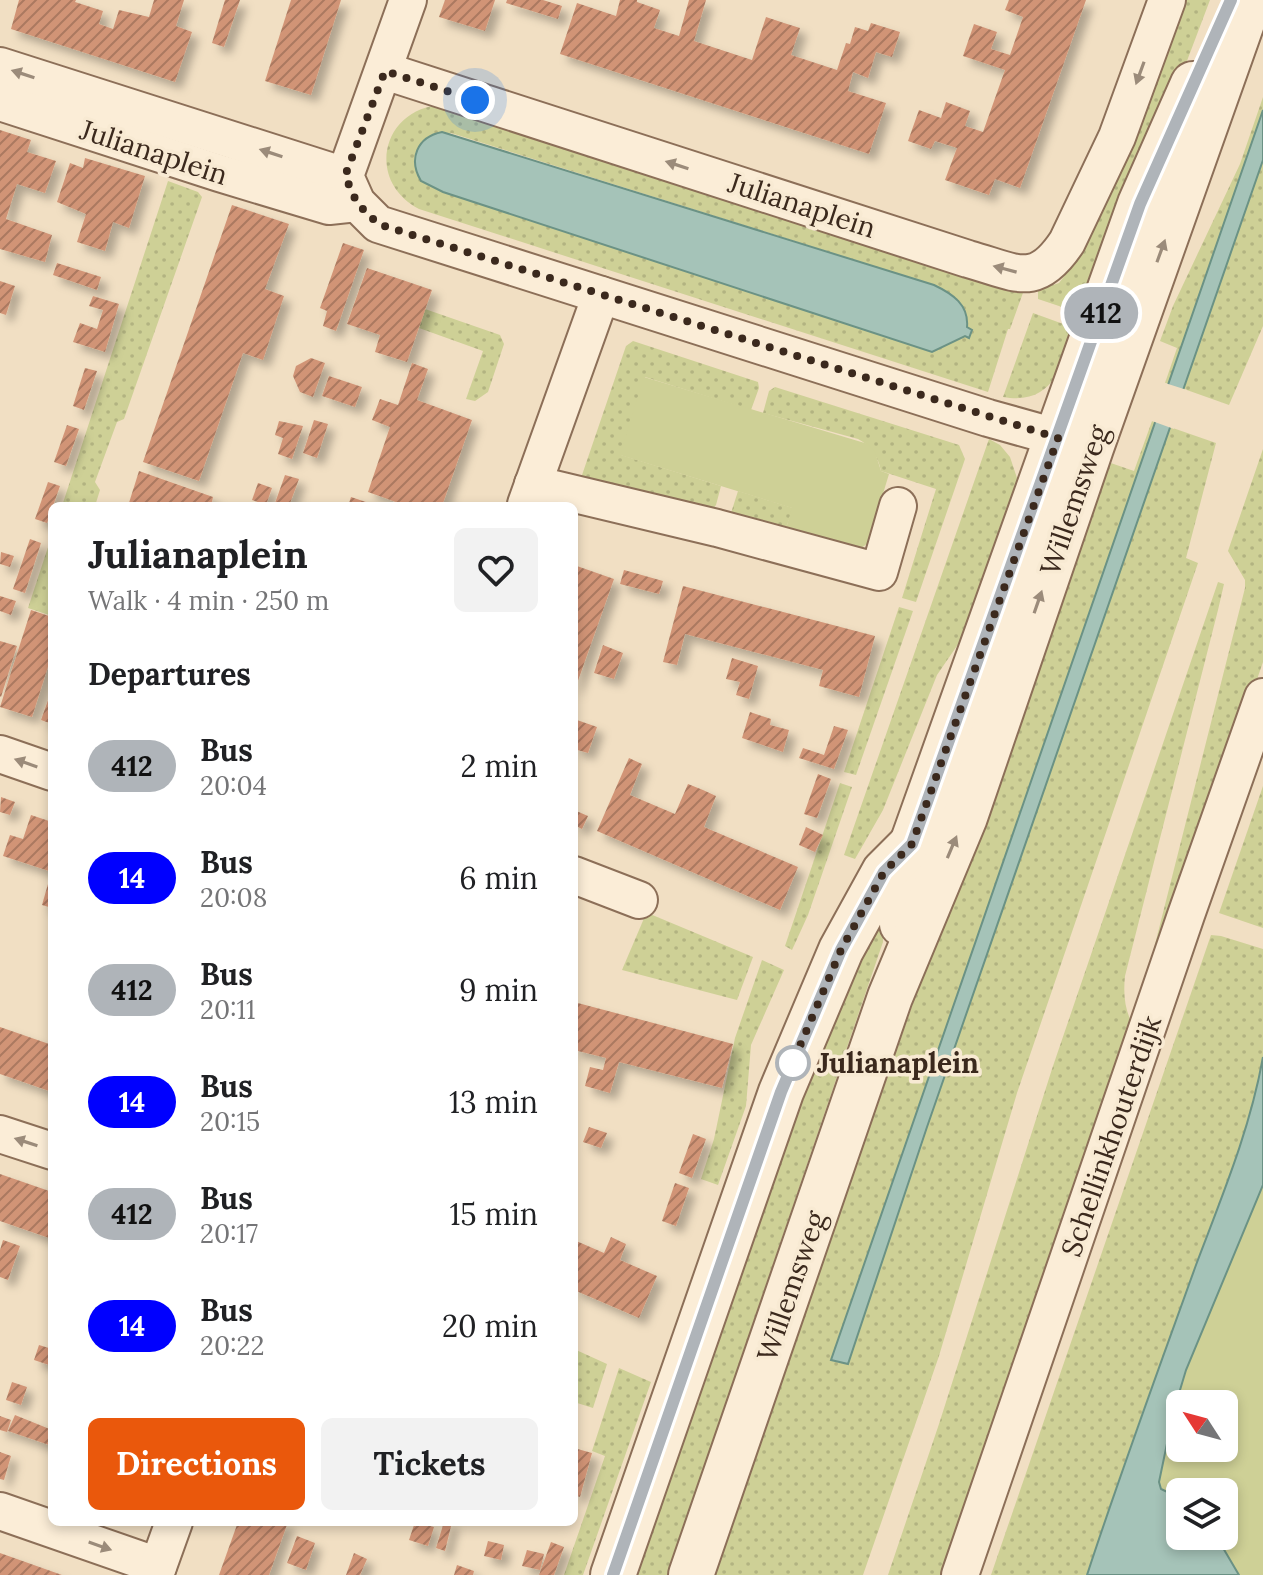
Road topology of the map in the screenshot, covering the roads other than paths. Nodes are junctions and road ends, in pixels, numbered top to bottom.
1 (408, 0) edge
2 (1167, 0) edge
3 (1231, 0) edge
4 (1250, 0) edge
5 (0, 66) edge
6 (385, 71) junction
7 (0, 102) edge
8 (351, 189) junction
9 (601, 295) junction
10 (1074, 443) junction
11 (529, 495) edge
12 (569, 502) edge
13 (578, 504) edge
14 (898, 506) dead end
15 (1263, 697) edge
16 (0, 754) edge
17 (48, 771) edge
18 (912, 844) junction
19 (578, 877) edge
20 (639, 900) dead end
21 (890, 997) junction
22 (0, 1134) edge
23 (48, 1150) edge
24 (0, 1511) edge
25 (173, 1526) edge
26 (157, 1570) edge
27 (613, 1575) edge
28 (691, 1575) edge
29 (960, 1575) edge

1 - 6 street
2 -> 6 street, Julianaplein
3 - 10 street, Willemsweg
10 -> 4 street, Willemsweg
8 -> 5 street, Julianaplein
6 - 8 street
7 - 8 street, Julianaplein
8 - 9 street, Julianaplein
9 - 10 street, Julianaplein
9 - 11 street
10 - 18 street, Willemsweg
21 -> 10 street, Willemsweg
11 - 12 street
13 - 14 street
15 - 29 street, Schellinkhouterdijk
17 -> 16 street
18 - 21 street, Willemsweg
18 - 27 street, Willemsweg
19 - 20 street
21 - 28 street, Willemsweg
23 -> 22 street
24 -> 26 street
25 - 26 street

